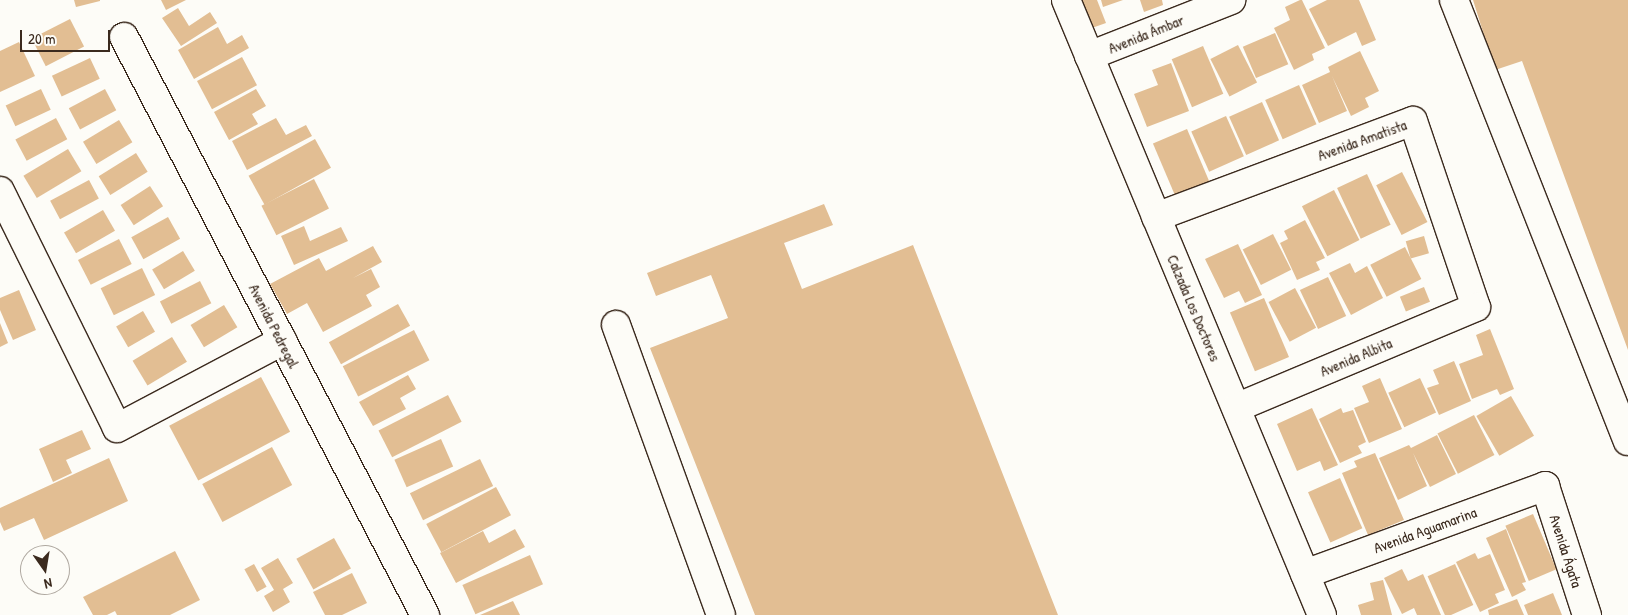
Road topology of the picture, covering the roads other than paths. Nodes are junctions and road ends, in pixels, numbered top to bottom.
1 (1066, 0) edge
2 (1231, 0) edge
3 (1454, 0) edge
4 (124, 37) dead end
5 (1089, 56) junction
6 (0, 191) edge
7 (1156, 217) junction
8 (8, 229) edge
9 (1476, 307) joint
10 (616, 325) dead end
11 (282, 341) junction
12 (1236, 408) junction
13 (1628, 441) edge
14 (1545, 486) joint
15 (1305, 574) junction
16 (425, 615) edge
17 (720, 615) edge
18 (1322, 615) edge
19 (1588, 615) edge

1 - 5 street, Calzada Los Doctores
2 - 5 street, Avenida Ámbar
3 - 13 street
4 - 11 street, Avenida Pedregal
5 - 7 street, Calzada Los Doctores
6 - 8 street
7 - 9 street, Avenida Amatista
7 - 12 street, Calzada Los Doctores
8 - 11 street
9 - 12 street, Avenida Albita
10 - 17 street
11 - 16 street, Avenida Pedregal
12 - 15 street, Calzada Los Doctores
14 - 15 street, Avenida Aguamarina
14 - 19 street, Avenida Ágata
15 - 18 street, Calzada Los Doctores

